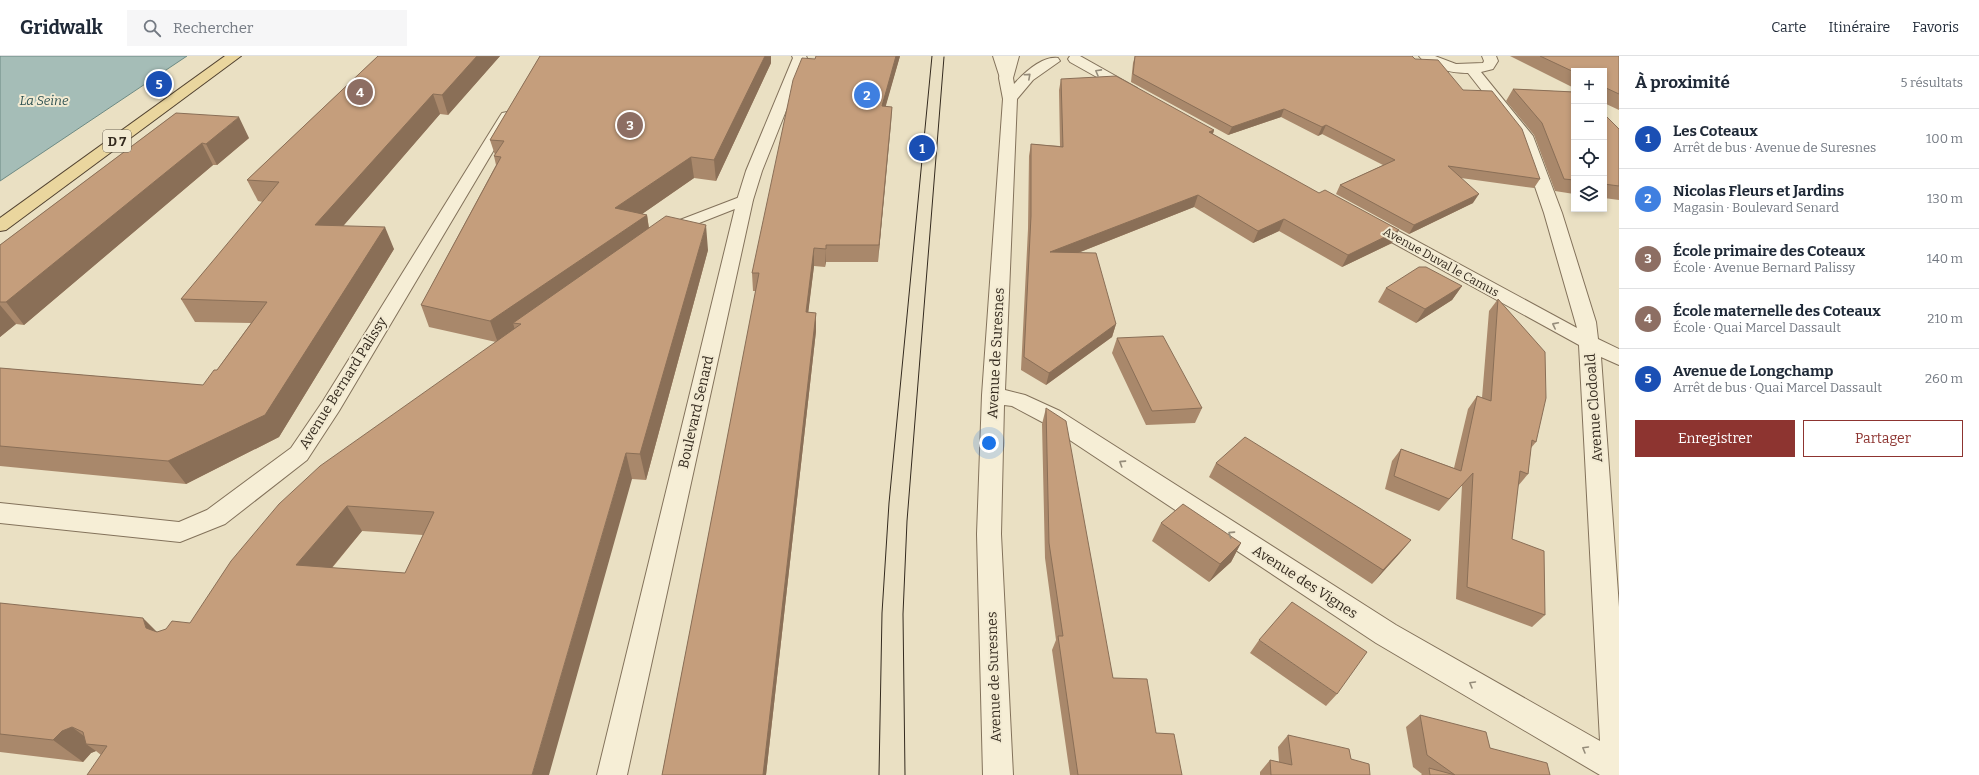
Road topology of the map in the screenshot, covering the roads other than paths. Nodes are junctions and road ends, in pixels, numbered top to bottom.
1 (234, 56) edge
2 (798, 56) edge
3 (999, 56) edge
4 (1012, 56) edge
5 (1426, 56) edge
6 (1489, 56) edge
7 (1033, 57) dead end
8 (1079, 57) edge
9 (1053, 61) junction
10 (1472, 69) junction
11 (1008, 88) junction
12 (1145, 98) edge
13 (515, 102) edge
14 (745, 200) junction
15 (1359, 217) edge
16 (0, 226) edge
17 (652, 244) edge
18 (1590, 342) junction
19 (1619, 358) edge
20 (993, 396) junction
21 (0, 513) edge
22 (1619, 769) edge
23 (612, 775) edge
24 (998, 775) edge
25 (1619, 775) edge

1 - 16 main road, D 7
2 - 14 street, Boulevard Senard
3 - 11 lane, Avenue de Suresnes
4 - 11 street, Avenue de Suresnes
5 - 10 street
6 - 10 street
7 - 9 street
8 - 9 street
12 -> 8 street
11 -> 9 street
10 - 18 street, Avenue Clodoald
11 - 20 street, Avenue de Suresnes
13 - 21 street, Avenue Bernard Palissy
14 - 17 lane
14 - 23 street, Boulevard Senard
18 -> 15 street, Avenue Duval le Camus
18 - 19 street, Avenue Duval le Camus
18 - 22 street, Avenue Clodoald
22 -> 20 street, Avenue des Vignes
20 - 24 street, Avenue de Suresnes
22 - 25 street, Avenue Clodoald

